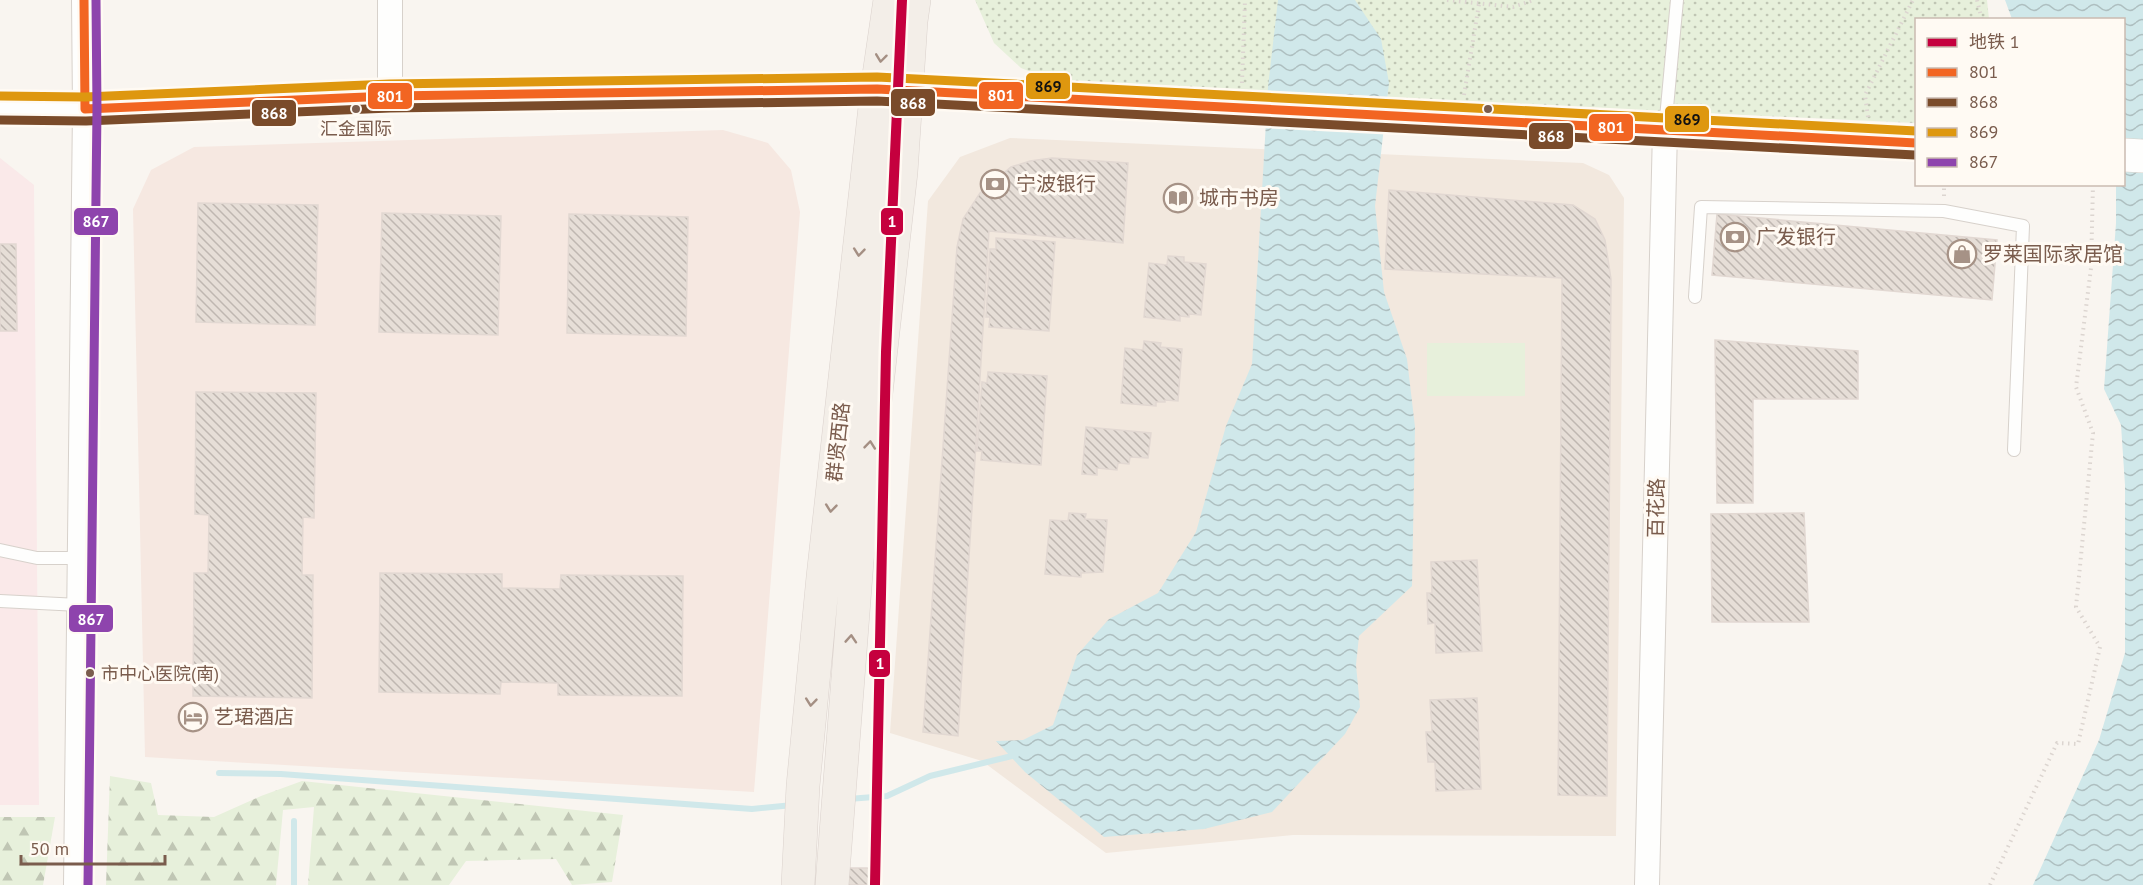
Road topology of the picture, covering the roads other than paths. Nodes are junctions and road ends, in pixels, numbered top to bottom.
1 (84, 0) edge
2 (390, 0) edge
3 (890, 0) edge
4 (914, 0) edge
5 (1677, 0) edge
6 (892, 90) junction
7 (390, 96) junction
8 (0, 108) edge
9 (85, 109) junction
10 (1665, 130) junction
11 (1915, 143) edge
12 (2125, 155) edge
13 (2143, 156) edge
14 (1695, 297) dead end
15 (2014, 450) dead end
16 (0, 550) edge
17 (80, 558) junction
18 (0, 601) edge
19 (79, 605) junction
20 (76, 885) edge
21 (798, 885) edge
22 (832, 885) edge
23 (1647, 885) edge

1 - 9 street
2 - 7 street
3 -> 6 main road, 群贤西路
4 - 6 main road, 群贤西路
5 - 10 lane
6 - 7 street
6 - 10 street
6 -> 21 main road, 群贤西路
22 -> 6 main road, 群贤西路
7 - 9 street
8 - 9 street
9 - 17 street
10 - 11 street
10 - 23 street, 百花路
12 - 13 street
14 - 15 lane
16 - 17 lane
17 - 19 street
18 - 19 lane
19 - 20 street

